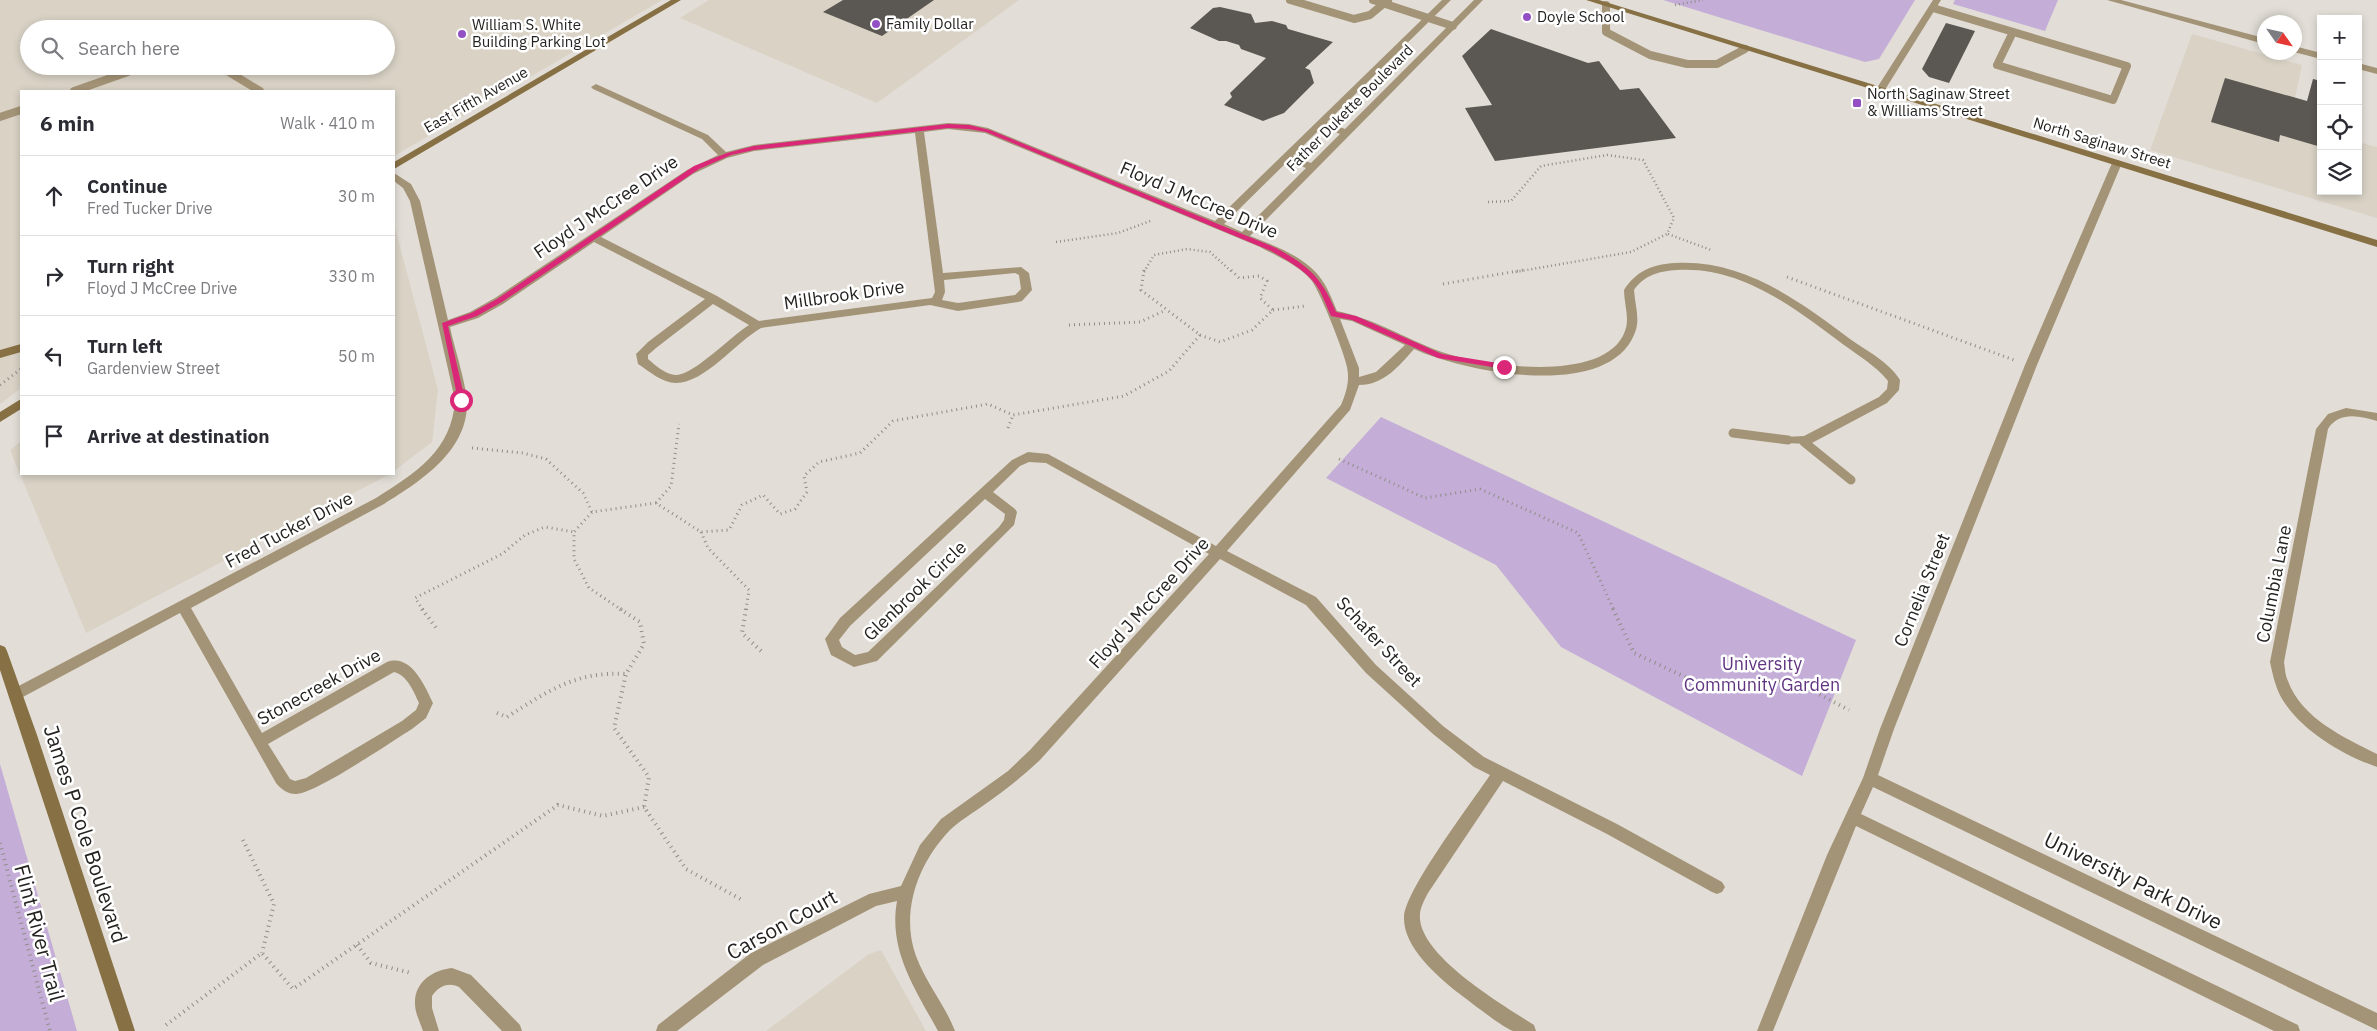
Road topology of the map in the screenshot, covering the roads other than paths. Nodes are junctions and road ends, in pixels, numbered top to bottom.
1 (677, 0) edge
2 (1290, 0) edge
3 (1373, 0) edge
4 (1447, 0) edge
5 (1479, 0) edge
6 (1590, 0) edge
7 (2112, 0) edge
8 (1386, 2) edge
9 (1935, 4) edge
10 (1606, 5) junction
11 (1429, 18) junction
12 (1453, 26) junction
13 (2013, 32) junction
14 (2257, 39) edge
15 (1745, 48) junction
16 (2302, 51) edge
17 (2317, 55) edge
18 (2362, 67) edge
19 (2377, 71) edge
20 (119, 75) edge
21 (234, 75) edge
22 (596, 87) dead end
23 (77, 90) edge
24 (258, 90) edge
25 (1880, 90) junction
26 (20, 110) edge
27 (0, 117) edge
28 (1320, 123) junction
29 (918, 129) junction
30 (1346, 133) junction
31 (724, 156) junction
32 (1286, 157) junction
33 (2117, 163) junction
34 (395, 165) edge
35 (1312, 167) junction
36 (395, 177) edge
37 (1216, 226) junction
38 (593, 237) junction
39 (1243, 237) junction
40 (2377, 244) edge
41 (938, 277) junction
42 (713, 299) junction
43 (936, 301) junction
44 (1333, 314) junction
45 (444, 325) junction
46 (757, 326) junction
47 (1412, 344) junction
48 (20, 348) edge
49 (0, 354) edge
50 (1354, 382) junction
51 (20, 404) edge
52 (2377, 417) edge
53 (0, 418) edge
54 (1733, 433) dead end
55 (1788, 440) joint
56 (1804, 442) junction
57 (1851, 480) dead end
58 (984, 492) junction
59 (1218, 553) junction
60 (182, 606) junction
61 (0, 651) edge
62 (16, 694) junction
63 (259, 742) junction
64 (2377, 761) edge
65 (1500, 773) junction
66 (1870, 778) junction
67 (1852, 816) junction
68 (1717, 887) dead end
69 (906, 892) junction
70 (2377, 1022) edge
71 (127, 1031) edge
72 (430, 1031) edge
73 (514, 1031) edge
74 (664, 1031) edge
75 (947, 1031) edge
76 (1528, 1031) edge
77 (1765, 1031) edge
78 (2292, 1031) edge

1 - 34 main road, East Fifth Avenue
2 - 8 lane
3 - 8 lane
4 - 11 street, Father Dukette Boulevard
5 - 12 street, Father Dukette Boulevard
6 - 10 main road, North Saginaw Street
7 - 14 street
8 - 11 lane
9 - 13 lane
9 - 25 street
10 - 15 main road, North Saginaw Street
10 - 15 lane
11 - 12 lane
11 - 28 street, Father Dukette Boulevard
12 - 30 street, Father Dukette Boulevard
13 - 13 lane
15 - 25 main road, North Saginaw Street
16 - 17 street
18 - 19 street
20 - 23 lane
21 - 24 lane
22 - 31 street
25 - 33 main road, North Saginaw Street
26 - 27 lane
28 - 30 street
28 - 32 street, Father Dukette Boulevard
29 - 31 street, Floyd J McCree Drive
29 - 37 street, Floyd J McCree Drive
29 - 41 street
30 - 35 street, Father Dukette Boulevard
31 - 38 street, Floyd J McCree Drive
32 - 35 street
32 - 37 street, Father Dukette Boulevard
33 - 40 main road, North Saginaw Street
33 - 66 street, Cornelia Street
35 - 39 street, Father Dukette Boulevard
36 - 45 street, Fred Tucker Drive
37 - 39 street, Floyd J McCree Drive
38 - 42 street
38 - 45 street, Floyd J McCree Drive
39 - 44 street, Floyd J McCree Drive
41 - 43 street
41 - 43 street, Millbrook Drive
42 - 46 street
42 - 46 street, Millbrook Drive
43 - 46 street, Millbrook Drive
44 - 47 street
44 - 50 street, Floyd J McCree Drive
45 - 60 street, Fred Tucker Drive
47 - 50 street
47 - 56 street
48 - 49 main road
50 - 59 street, Floyd J McCree Drive
51 - 53 main road
52 - 64 street, Columbia Lane
54 - 55 lane
55 - 56 street
56 - 57 lane
58 - 58 street, Glenbrook Circle
58 - 59 street, Glenbrook Circle
59 - 65 street, Schafer Street
59 - 69 street, Floyd J McCree Drive
60 - 62 street, Fred Tucker Drive
60 - 63 street, Stonecreek Drive
61 - 62 main road, James P Cole Boulevard
62 - 71 main road, James P Cole Boulevard
63 - 63 street, Stonecreek Drive
65 - 68 street, Schafer Street
65 - 76 street
66 - 67 street, Cornelia Street
66 - 70 street, University Park Drive
67 - 77 street, Cornelia Street
67 - 78 street
69 - 74 street, Carson Court
69 - 75 street, Floyd J McCree Drive
72 - 73 street

